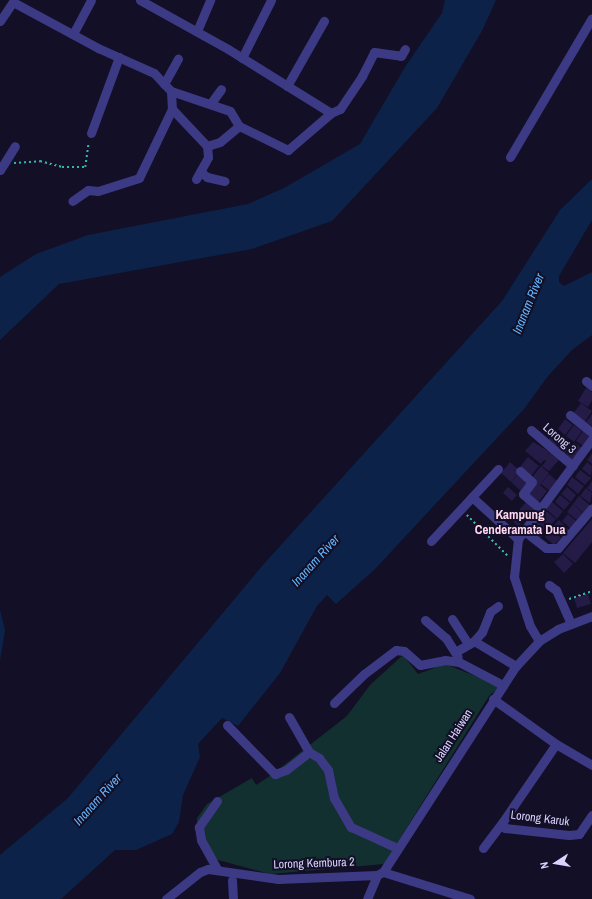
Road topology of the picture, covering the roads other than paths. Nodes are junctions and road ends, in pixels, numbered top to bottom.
1 (91, 0) edge
2 (140, 0) edge
3 (210, 0) edge
4 (271, 0) edge
5 (13, 1) edge
6 (592, 18) edge
7 (0, 21) edge
8 (324, 21) dead end
9 (197, 32) junction
10 (72, 34) junction
11 (405, 49) dead end
12 (119, 57) junction
13 (242, 58) junction
14 (178, 59) dead end
15 (164, 84) junction
16 (287, 86) junction
17 (221, 89) dead end
18 (171, 91) junction
19 (211, 104) junction
20 (172, 109) junction
21 (331, 113) junction
22 (239, 126) junction
23 (91, 133) dead end
24 (15, 146) dead end
25 (207, 146) junction
26 (510, 157) dead end
27 (2, 166) edge
28 (225, 181) dead end
29 (72, 200) dead end
30 (570, 415) dead end
31 (531, 430) dead end
32 (592, 433) edge
33 (592, 439) edge
34 (573, 466) junction
35 (498, 469) dead end
36 (520, 471) dead end
37 (472, 497) junction
38 (538, 508) junction
39 (592, 508) edge
40 (523, 530) junction
41 (518, 539) junction
42 (431, 541) dead end
43 (549, 585) dead end
44 (498, 606) dead end
45 (592, 616) edge
46 (452, 619) dead end
47 (425, 620) dead end
48 (571, 624) junction
49 (539, 641) junction
50 (471, 643) junction
51 (457, 651) junction
52 (459, 662) junction
53 (516, 666) junction
54 (502, 685) junction
55 (493, 699) junction
56 (334, 703) dead end
57 (290, 717) dead end
58 (227, 725) dead end
59 (556, 744) junction
60 (309, 752) junction
61 (592, 765) edge
62 (217, 801) dead end
63 (592, 815) edge
64 (502, 823) junction
65 (397, 848) junction
66 (482, 848) dead end
67 (217, 869) junction
68 (380, 873) junction
69 (232, 880) dead end
70 (166, 899) edge
71 (233, 899) edge
72 (367, 899) edge
73 (470, 899) edge

1 - 10 street
2 - 9 street
3 - 9 street
4 - 13 street
5 - 7 street
5 - 10 street
6 - 26 street
8 - 16 street
9 - 13 street
10 - 12 street
11 - 21 street
12 - 15 street
12 - 23 street
13 - 16 street
14 - 15 street
15 - 18 street
16 - 21 street
17 - 19 street
18 - 19 street
18 - 20 street
19 - 22 street
20 - 25 street
20 - 29 street
21 - 22 street
22 - 25 street
24 - 27 street
25 - 28 street
30 - 32 street
31 - 34 street, Lorong 3
33 - 34 street
34 - 38 street
35 - 37 street
36 - 38 street
37 - 41 street
37 - 42 street
38 - 40 street
39 - 40 street
40 - 41 street
41 - 49 street
43 - 48 street
44 - 50 street
45 - 48 street, Jalan Haiwan
46 - 50 street
47 - 51 street
48 - 49 street, Jalan Haiwan
49 - 53 street, Jalan Haiwan
50 - 51 street
50 - 53 street
51 - 52 street
52 - 54 street
52 - 56 street
53 - 54 street, Jalan Haiwan
54 - 55 street, Jalan Haiwan
55 - 59 street
55 - 65 street, Jalan Haiwan
57 - 60 street
58 - 60 street
59 - 61 street
59 - 64 street, Lorong Karuk
60 - 65 street
62 - 67 street
63 - 64 street, Lorong Karuk
64 - 66 street
65 - 68 street, Jalan Haiwan
67 - 68 street, Lorong Kembura 2
67 - 70 street, Lorong Kembura 2
68 - 72 street, Jalan Haiwan
68 - 73 street, Lorong Kembura 2
69 - 71 street

